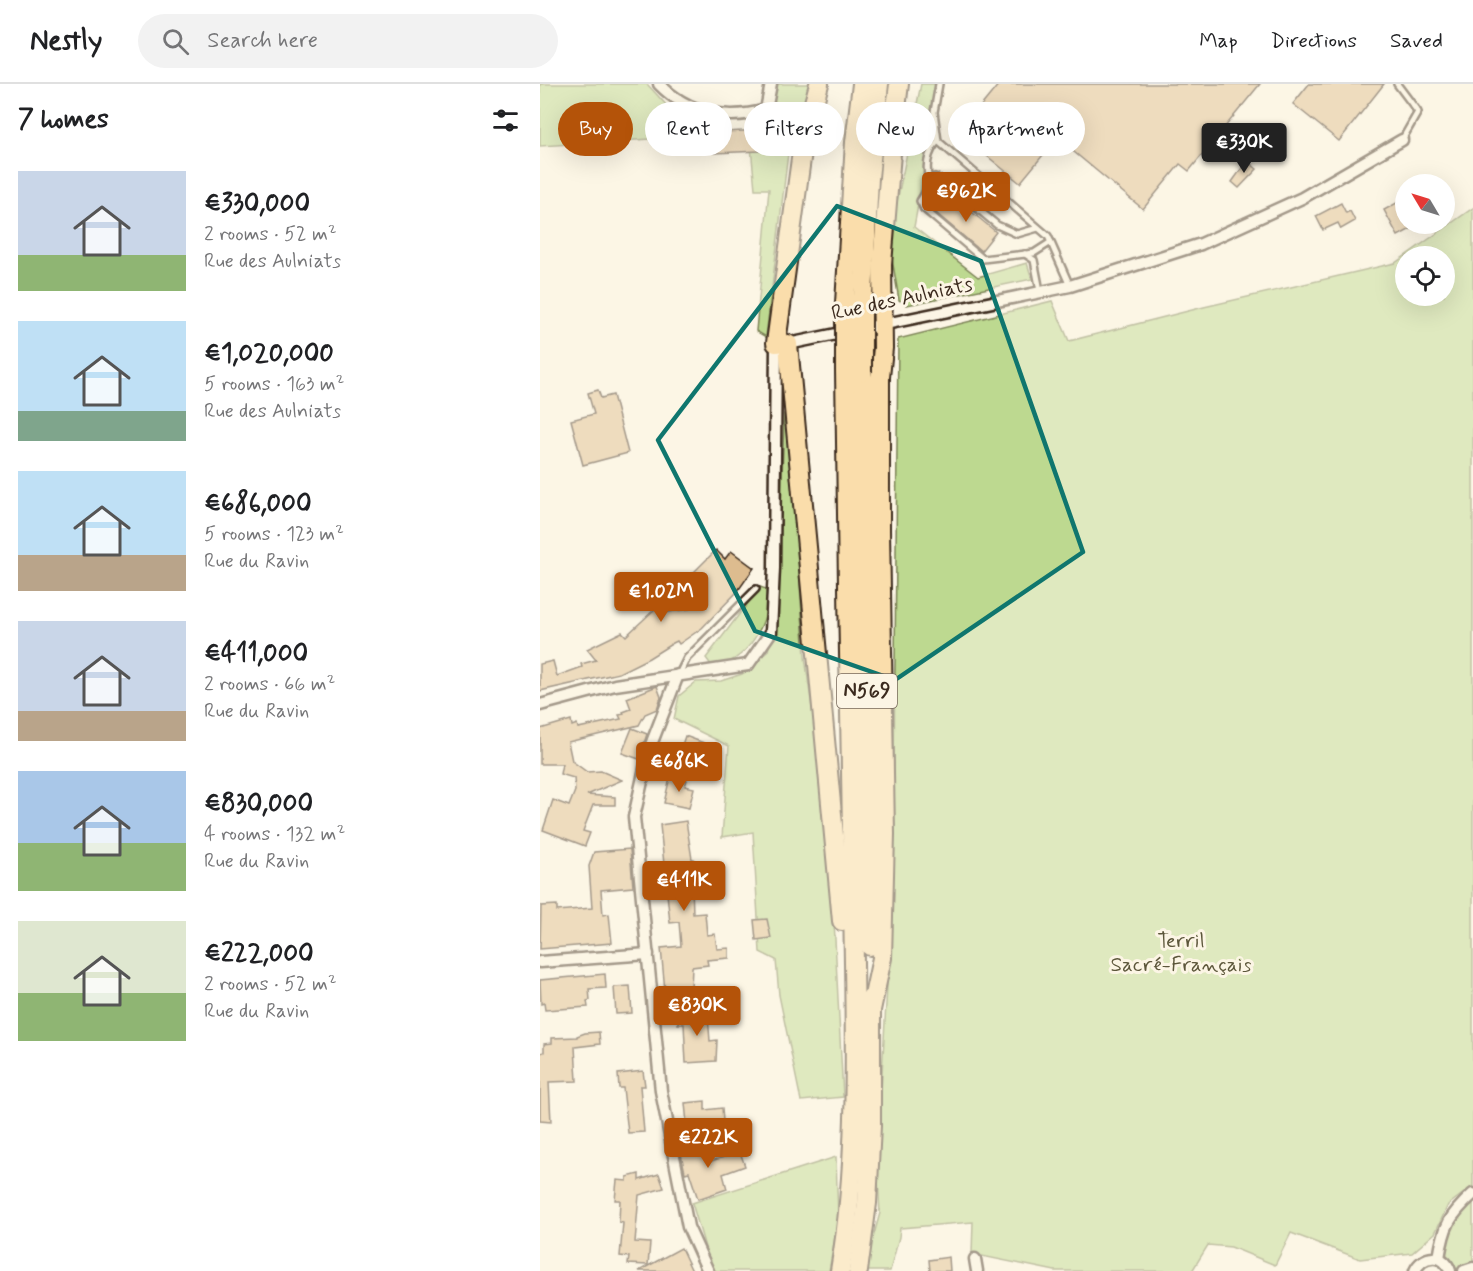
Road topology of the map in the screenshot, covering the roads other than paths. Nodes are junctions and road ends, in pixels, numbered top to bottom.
1 (659, 84) edge
2 (771, 84) edge
3 (819, 84) edge
4 (862, 84) edge
5 (879, 84) edge
6 (899, 84) edge
7 (939, 84) edge
8 (1397, 84) edge
9 (1402, 140) joint
10 (939, 141) junction
11 (947, 183) junction
12 (931, 184) junction
13 (924, 209) junction
14 (1038, 228) junction
15 (1051, 242) junction
16 (1025, 254) junction
17 (1070, 286) junction
18 (1040, 291) junction
19 (883, 323) junction
20 (782, 344) junction
21 (853, 371) junction
22 (756, 589) dead end
23 (678, 675) junction
24 (540, 705) edge
25 (648, 954) junction
26 (540, 962) edge
27 (854, 992) junction
28 (871, 1010) junction
29 (1473, 1194) edge
30 (1439, 1258) junction
31 (975, 1259) dead end
32 (1473, 1268) edge
33 (708, 1271) edge
34 (840, 1271) edge
35 (858, 1271) edge
36 (976, 1271) edge
37 (1415, 1271) edge
38 (1450, 1271) edge
39 (1464, 1271) edge

1 - 2 street
3 - 20 highway
4 - 21 highway, N569, bridge
5 - 21 highway, N569, bridge
6 - 19 highway
7 - 10 lane
8 - 9 lane
9 - 17 street, Rue des Aulniats
10 - 12 lane
10 - 14 lane
11 - 12 lane
11 - 13 lane
11 - 14 lane
12 - 13 lane
13 - 16 lane
14 - 15 lane
15 - 16 lane
15 - 17 lane
16 - 18 lane
17 - 18 street, Rue des Aulniats
18 - 19 street, Rue des Aulniats
19 - 20 street, Rue des Aulniats
19 - 28 highway
20 - 23 street
20 - 27 highway
21 - 27 highway, N569
21 - 28 highway, N569
22 - 23 lane
23 - 24 street
23 - 25 street
25 - 26 street
25 - 33 street
27 - 34 highway, N569
28 - 35 highway, N569
29 - 30 street
30 - 37 street
30 - 38 street
31 - 36 street
32 - 39 street

